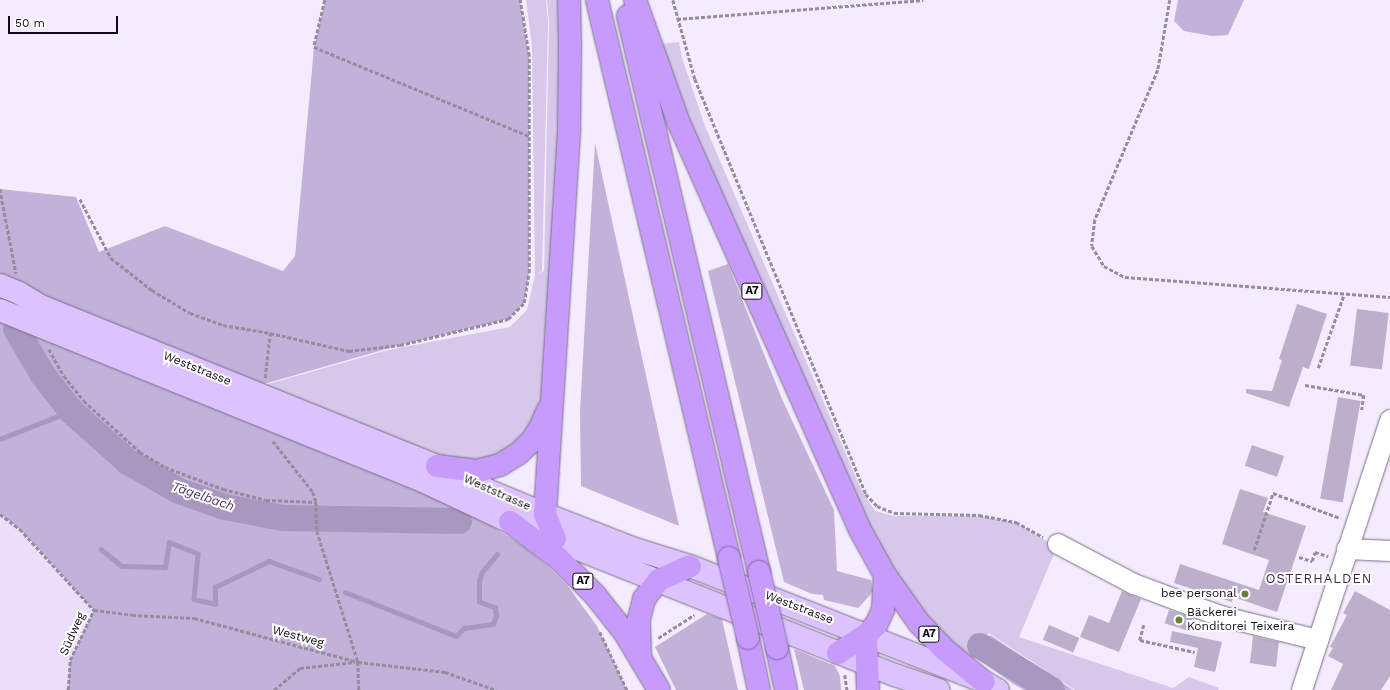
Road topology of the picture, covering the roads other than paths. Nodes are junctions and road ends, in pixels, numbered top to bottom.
1 (569, 0) edge
2 (597, 0) edge
3 (624, 0) edge
4 (635, 0) edge
5 (9, 282) edge
6 (0, 310) edge
7 (554, 380) junction
8 (1390, 420) edge
9 (436, 466) junction
10 (545, 514) junction
11 (510, 522) junction
12 (555, 539) junction
13 (1058, 544) road end
14 (1347, 549) junction
15 (1390, 551) edge
16 (690, 566) junction
17 (885, 575) junction
18 (659, 580) junction
19 (866, 635) junction
20 (1314, 639) junction
21 (838, 653) junction
22 (640, 656) junction
23 (866, 663) junction
24 (991, 686) edge
25 (659, 690) edge
26 (759, 690) edge
27 (786, 690) edge
28 (868, 690) edge
29 (939, 690) edge
30 (1302, 690) edge

1 - 7 highway
2 - 26 highway, bridge
3 - 27 highway, bridge
4 - 17 highway, A7
5 - 9 main road, Weststrasse
6 - 11 main road, Weststrasse
7 - 9 highway
7 - 10 highway
8 - 14 street
9 - 10 main road, Weststrasse
10 - 12 highway
10 - 16 main road, Weststrasse
11 - 12 main road, Weststrasse
11 - 22 highway, A7
12 - 18 main road, Weststrasse
13 - 20 street
14 - 15 street
14 - 20 street
16 - 18 highway, A7
16 - 19 main road, Weststrasse
17 - 19 highway
17 - 24 highway, A7
18 - 21 main road, Weststrasse
18 - 22 highway, A7
19 - 21 highway
19 - 23 highway
19 - 24 main road, Weststrasse
20 - 30 street
21 - 23 main road, Weststrasse
22 - 25 highway, A7
23 - 28 highway
23 - 29 main road, Weststrasse

